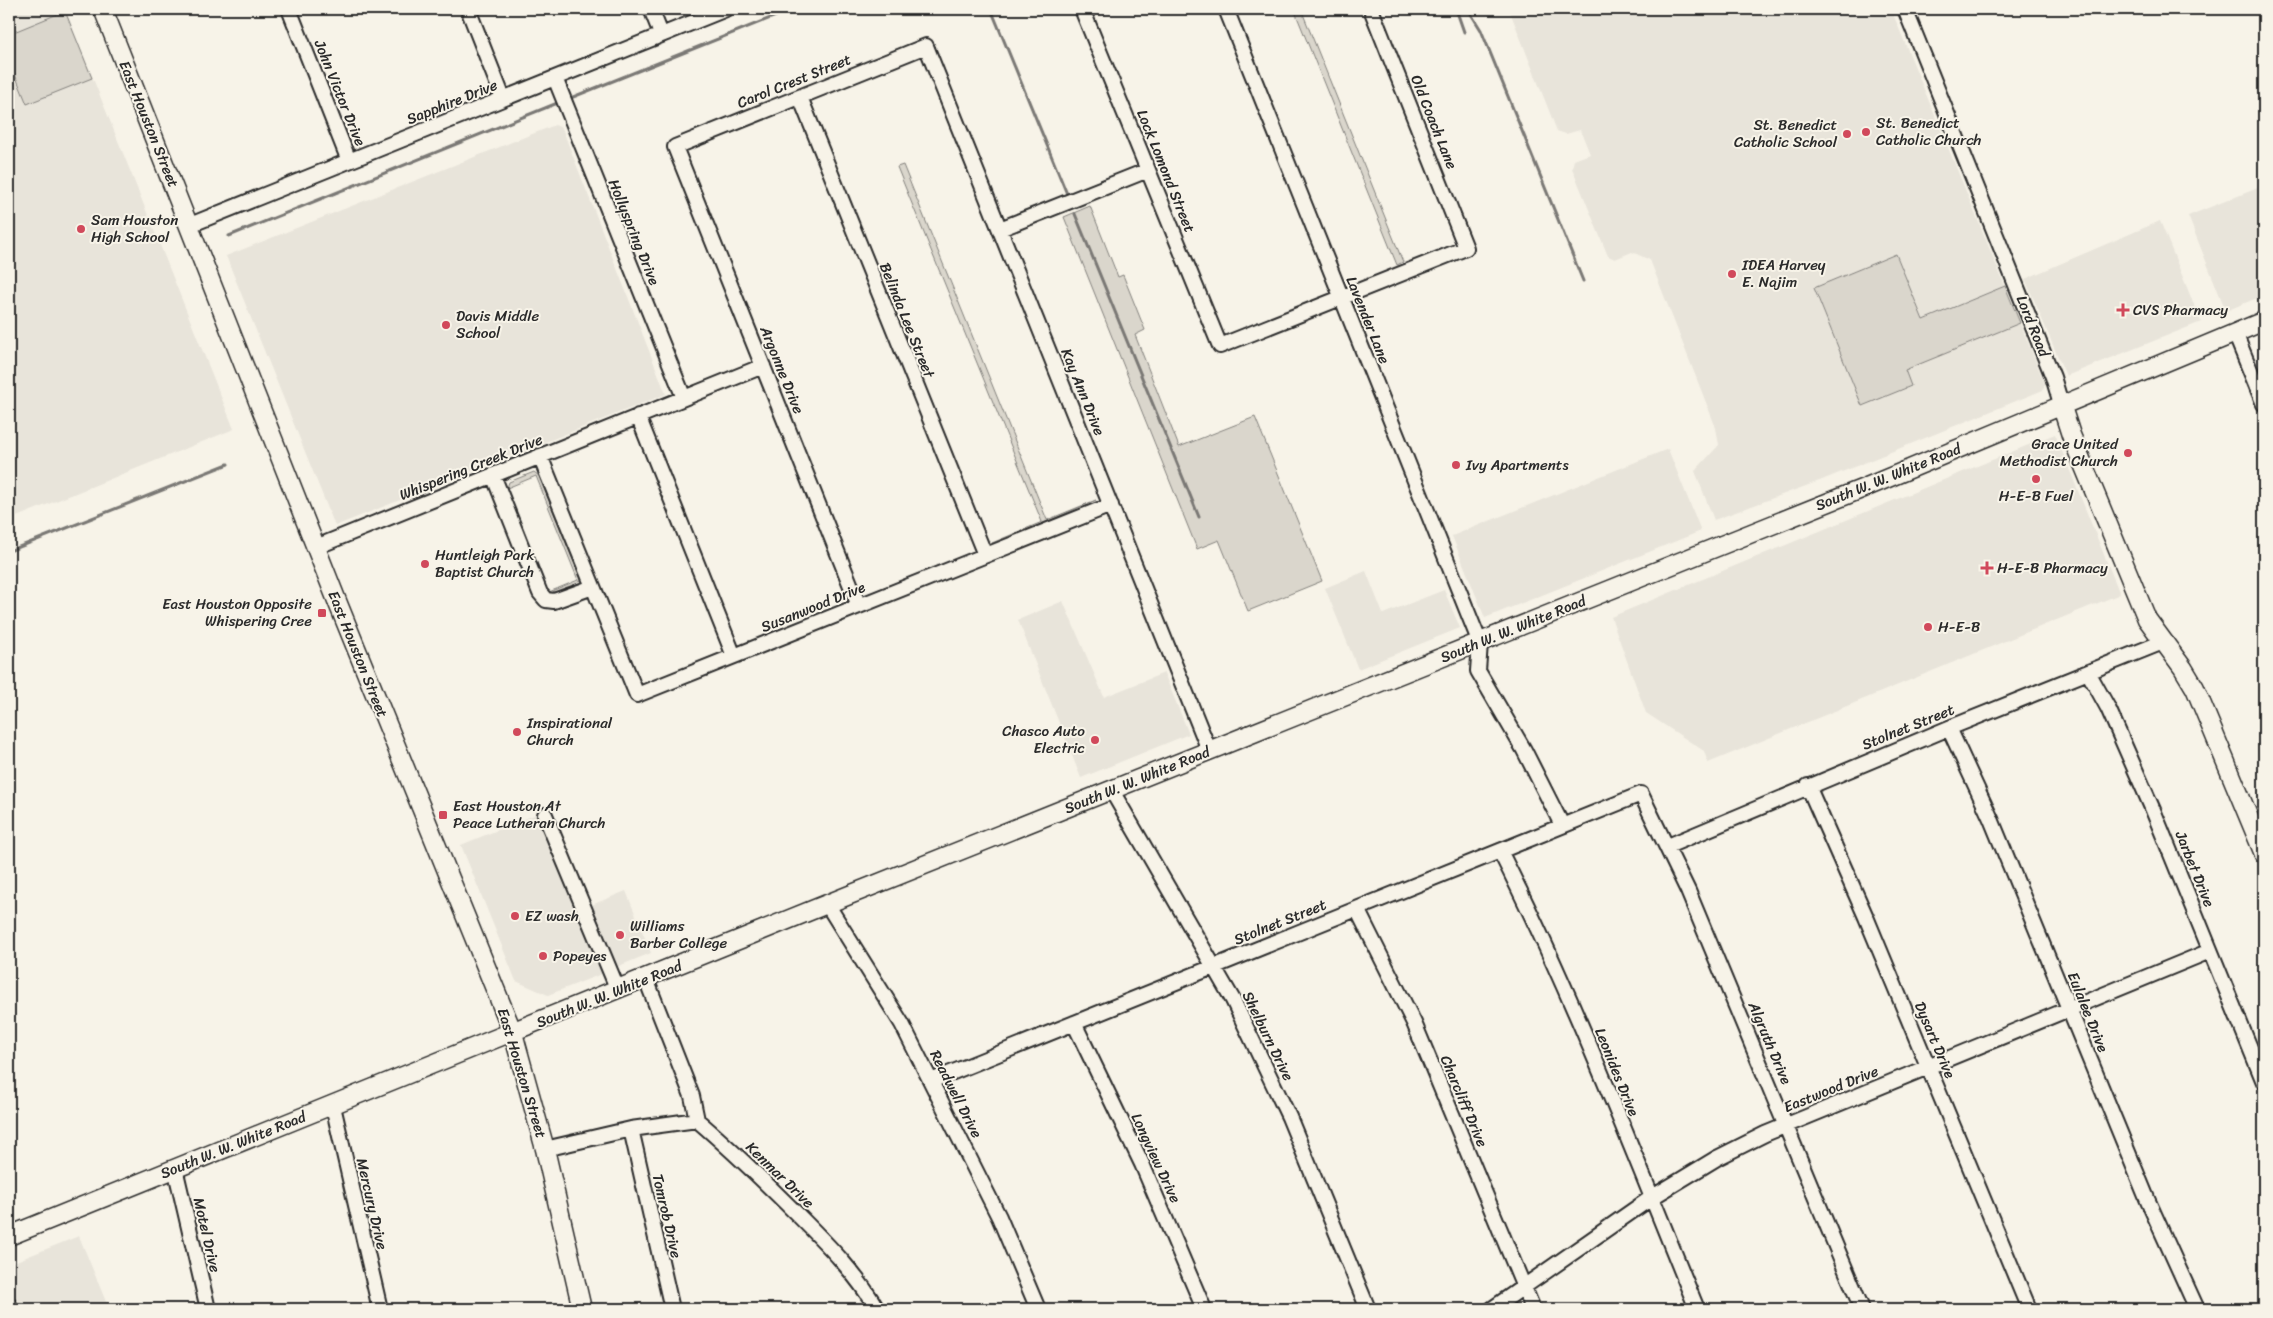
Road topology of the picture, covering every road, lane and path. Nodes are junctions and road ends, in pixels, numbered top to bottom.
1 (103, 9) edge
2 (289, 9) edge
3 (468, 9) edge
4 (651, 9) edge
5 (726, 9) edge
6 (1082, 9) edge
7 (1226, 9) edge
8 (1371, 9) edge
9 (1905, 9) edge
10 (661, 34) junction
11 (926, 46) joint
12 (554, 78) junction
13 (800, 97) junction
14 (503, 98) junction
15 (675, 147) joint
16 (349, 161) junction
17 (1148, 170) junction
18 (190, 225) junction
19 (1000, 229) junction
20 (1342, 298) junction
21 (2264, 321) edge
22 (2235, 333) junction
23 (763, 366) junction
24 (684, 398) junction
25 (2264, 404) edge
26 (2062, 407) junction
27 (638, 416) junction
28 (540, 456) junction
29 (493, 475) junction
30 (1111, 505) junction
31 (316, 547) junction
32 (985, 555) junction
33 (593, 586) junction
34 (859, 606) junction
35 (2163, 642) junction
36 (1480, 643) junction
37 (734, 656) junction
38 (2088, 672) junction
39 (1949, 728) junction
40 (1209, 750) junction
41 (1808, 786) junction
42 (1112, 791) junction
43 (1641, 794) joint
44 (545, 815) dead end
45 (1562, 825) junction
46 (1668, 846) junction
47 (1500, 851) junction
48 (2264, 854) edge
49 (827, 904) junction
50 (1357, 909) junction
51 (2210, 951) junction
52 (1214, 966) junction
53 (646, 979) junction
54 (618, 990) junction
55 (2069, 1009) junction
56 (1074, 1023) junction
57 (512, 1033) junction
58 (1929, 1067) junction
59 (931, 1081) junction
60 (2264, 1082) edge
61 (333, 1106) junction
62 (697, 1120) junction
63 (1787, 1124) junction
64 (631, 1129) junction
65 (545, 1149) junction
66 (175, 1168) junction
67 (1651, 1198) junction
68 (9, 1236) edge
69 (1524, 1287) junction
70 (9, 1305) edge
71 (10, 1309) edge
72 (208, 1309) edge
73 (380, 1309) edge
74 (582, 1309) edge
75 (672, 1309) edge
76 (877, 1309) edge
77 (1038, 1309) edge
78 (1204, 1309) edge
79 (1368, 1309) edge
80 (1492, 1309) edge
81 (1533, 1309) edge
82 (1697, 1309) edge
83 (1862, 1309) edge
84 (2029, 1309) edge
85 (2197, 1309) edge

1 - 18 main road, East Houston Street
2 - 16 street, John Victor Drive
3 - 14 street
4 - 10 street
5 - 10 street, Sapphire Drive
6 - 17 street, Lock Lomond Street
7 - 20 street, Lavender Lane
8 - 20 street, Old Coach Lane
9 - 26 street, Lord Road
10 - 12 street, Sapphire Drive
11 - 13 street, Carol Crest Street
11 - 19 street, Kay Ann Drive
12 - 14 street, Sapphire Drive
12 - 24 street, Hollyspring Drive
13 - 15 street, Carol Crest Street
13 - 32 street, Belinda Lee Street
14 - 16 street, Sapphire Drive
15 - 23 street, Argonne Drive
16 - 18 street, Sapphire Drive
17 - 19 street
17 - 20 street, Lock Lomond Street
18 - 31 main road, East Houston Street
19 - 30 street, Kay Ann Drive
20 - 36 street, Lavender Lane
21 - 22 main road, South W. W. White Road
22 - 25 street
22 - 26 main road, South W. W. White Road
23 - 24 street
23 - 34 street, Argonne Drive
24 - 27 street, Whispering Creek Drive
26 - 35 main road, Lord Road
26 - 36 main road, South W. W. White Road
27 - 28 street, Whispering Creek Drive
27 - 37 street
28 - 29 street, Whispering Creek Drive
28 - 33 street, Susanwood Drive
29 - 31 street, Whispering Creek Drive
29 - 33 street
30 - 32 street, Susanwood Drive
30 - 40 street, Kay Ann Drive
31 - 57 main road, East Houston Street
32 - 34 street, Susanwood Drive
33 - 37 street, Susanwood Drive
34 - 37 street, Susanwood Drive
35 - 38 street, Stolnet Street
35 - 48 main road, Lord Road
36 - 40 main road, South W. W. White Road
36 - 45 street
38 - 39 street, Stolnet Street
38 - 51 street, Jarbet Drive
39 - 41 street, Stolnet Street
39 - 55 street, Eulalee Drive
40 - 42 main road, South W. W. White Road
41 - 46 street, Stolnet Street
41 - 58 street, Dysart Drive
42 - 49 main road, South W. W. White Road
42 - 52 street, Shelburn Drive
43 - 45 street, Stolnet Street
43 - 46 street, Algruth Drive
44 - 54 street
45 - 47 street, Stolnet Street
46 - 63 street, Algruth Drive
47 - 50 street, Stolnet Street
47 - 67 street, Leonides Drive
49 - 53 main road, South W. W. White Road
49 - 59 street, Readwell Drive
50 - 52 street, Stolnet Street
50 - 69 street, Charcliff Drive
51 - 55 street, Eastwood Drive
51 - 60 street, Jarbet Drive
52 - 56 street, Stolnet Street
52 - 79 street, Shelburn Drive
53 - 54 main road, South W. W. White Road
53 - 62 street
54 - 57 main road, South W. W. White Road
55 - 58 street, Eastwood Drive
55 - 85 street, Eulalee Drive
56 - 59 street, Stolnet Street
56 - 78 street, Longview Drive
57 - 61 main road, South W. W. White Road
57 - 65 main road, East Houston Street
58 - 63 street, Eastwood Drive
58 - 84 street, Dysart Drive
59 - 77 street, Readwell Drive
61 - 66 main road, South W. W. White Road
61 - 73 street, Mercury Drive
62 - 64 street
62 - 76 street, Kenmar Drive
63 - 67 street, Eastwood Drive
63 - 83 street, Algruth Drive
64 - 65 street
64 - 75 street, Tomrob Drive
65 - 74 main road, East Houston Street
66 - 68 main road, South W. W. White Road
66 - 72 street, Motel Drive
67 - 69 street, Eastwood Drive
67 - 82 street, Leonides Drive
69 - 80 street, Eastwood Drive
69 - 81 street, Charcliff Drive
70 - 71 street

